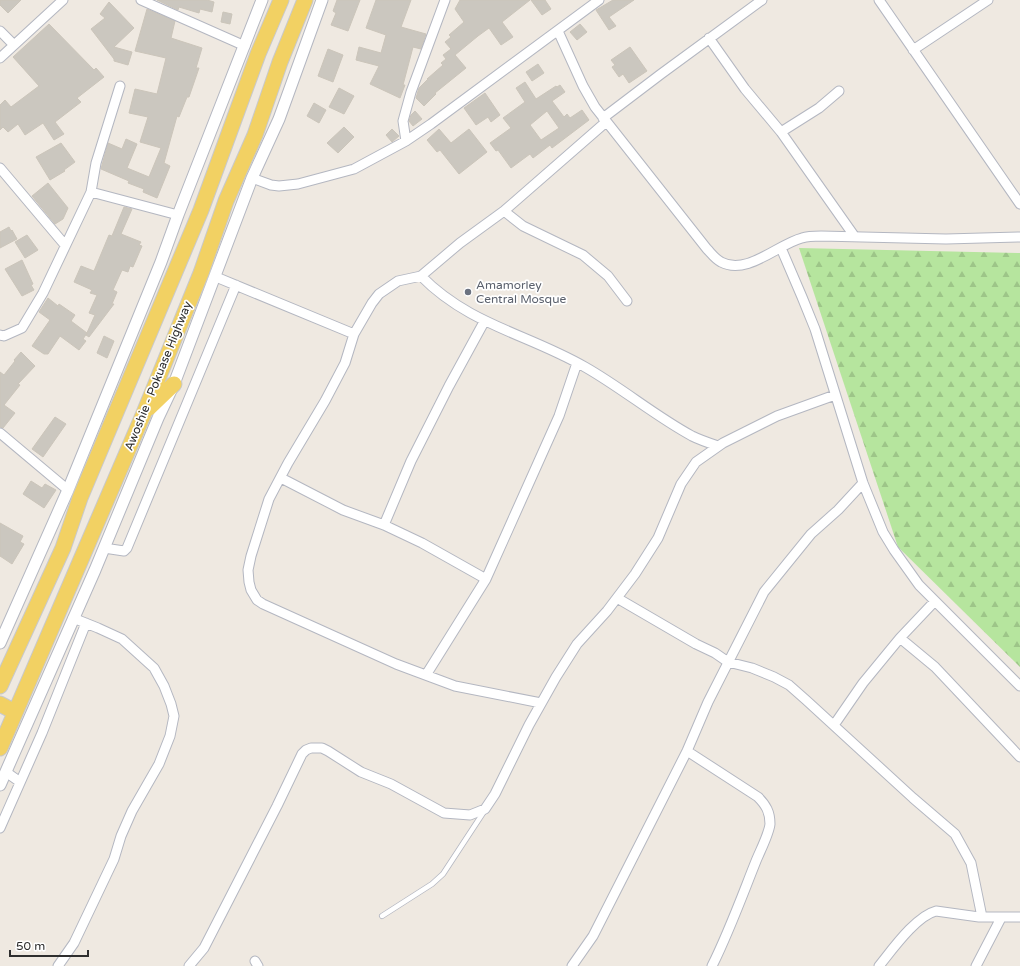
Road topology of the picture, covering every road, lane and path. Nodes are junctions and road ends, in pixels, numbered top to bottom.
1 (63, 0) edge
2 (141, 0) edge
3 (262, 0) edge
4 (281, 0) edge
5 (305, 0) edge
6 (322, 0) edge
7 (445, 0) edge
8 (599, 0) edge
9 (762, 0) edge
10 (879, 0) edge
11 (988, 0) edge
12 (0, 31) edge
13 (558, 31) junction
14 (709, 38) junction
15 (14, 45) junction
16 (245, 46) junction
17 (913, 50) junction
18 (0, 58) edge
19 (120, 86) dead end
20 (839, 91) dead end
21 (605, 120) junction
22 (781, 132) junction
23 (406, 141) junction
24 (0, 168) edge
25 (252, 178) junction
26 (91, 192) junction
27 (1020, 204) edge
28 (504, 211) junction
29 (178, 214) junction
30 (855, 237) junction
31 (1020, 237) edge
32 (65, 245) junction
33 (781, 248) junction
34 (421, 276) junction
35 (216, 277) junction
36 (236, 285) junction
37 (627, 301) dead end
38 (484, 322) junction
39 (354, 334) junction
40 (0, 335) edge
41 (577, 363) junction
42 (174, 384) junction
43 (835, 395) junction
44 (144, 413) junction
45 (0, 433) edge
46 (718, 446) junction
47 (281, 478) junction
48 (863, 483) junction
49 (68, 490) junction
50 (384, 525) junction
51 (104, 548) junction
52 (486, 579) junction
53 (617, 598) junction
54 (935, 600) junction
55 (72, 618) junction
56 (86, 623) junction
57 (900, 638) junction
58 (0, 643) edge
59 (55, 660) junction
60 (728, 662) junction
61 (68, 666) junction
62 (426, 675) junction
63 (0, 686) edge
64 (1020, 686) edge
65 (0, 704) edge
66 (541, 704) junction
67 (15, 712) junction
68 (834, 725) junction
69 (0, 748) edge
70 (687, 751) junction
71 (1020, 757) edge
72 (6, 772) junction
73 (20, 782) junction
74 (0, 785) edge
75 (485, 809) junction
76 (0, 828) edge
77 (382, 916) dead end
78 (982, 917) junction
79 (1020, 917) edge
80 (1001, 918) junction
81 (58, 966) edge
82 (189, 966) edge
83 (572, 966) edge
84 (712, 966) edge
85 (879, 966) edge
86 (976, 966) edge

1 - 15 street
2 - 16 street
3 - 16 street
4 - 63 main road, Awoshie - Pokuase Highway
5 - 44 main road, Awoshie - Pokuase Highway
6 - 25 street
7 - 23 street
8 - 13 street
9 - 14 street
10 - 17 street
11 - 17 street
12 - 15 street
13 - 21 street
13 - 23 street
14 - 21 street
14 - 22 street
15 - 18 street
16 - 29 street
17 - 27 street
19 - 26 street
20 - 22 street
21 - 28 street
21 - 33 street
22 - 30 street
23 - 25 street
24 - 32 street
25 - 35 street
26 - 29 street
26 - 32 street
28 - 34 street
28 - 37 street
29 - 49 street
30 - 31 street
30 - 33 street
32 - 40 street
33 - 43 street
34 - 38 street
34 - 39 street
35 - 36 street
35 - 42 street
36 - 39 street
36 - 51 street
38 - 41 street
38 - 50 street
39 - 47 street
41 - 46 street
41 - 52 street
42 - 44 main road
42 - 51 street
43 - 46 street
43 - 48 street
44 - 67 main road, Awoshie - Pokuase Highway
45 - 49 street
46 - 53 street
47 - 50 street
47 - 62 street
48 - 54 street
48 - 60 street
49 - 58 street
50 - 52 street
51 - 55 street
52 - 62 street
53 - 60 street
53 - 66 street
54 - 57 street
54 - 64 street
55 - 56 street
55 - 59 street
56 - 61 street
56 - 81 street
57 - 68 street
57 - 71 street
59 - 61 street
59 - 72 street
60 - 68 street
60 - 70 street
61 - 73 street
62 - 66 street
65 - 67 main road
66 - 75 street
67 - 69 main road, Awoshie - Pokuase Highway
68 - 78 street
70 - 83 street
70 - 84 street
72 - 73 street
72 - 74 street
73 - 76 street
75 - 77 lane
75 - 82 street
78 - 80 street
78 - 85 street
79 - 80 street
80 - 86 street

